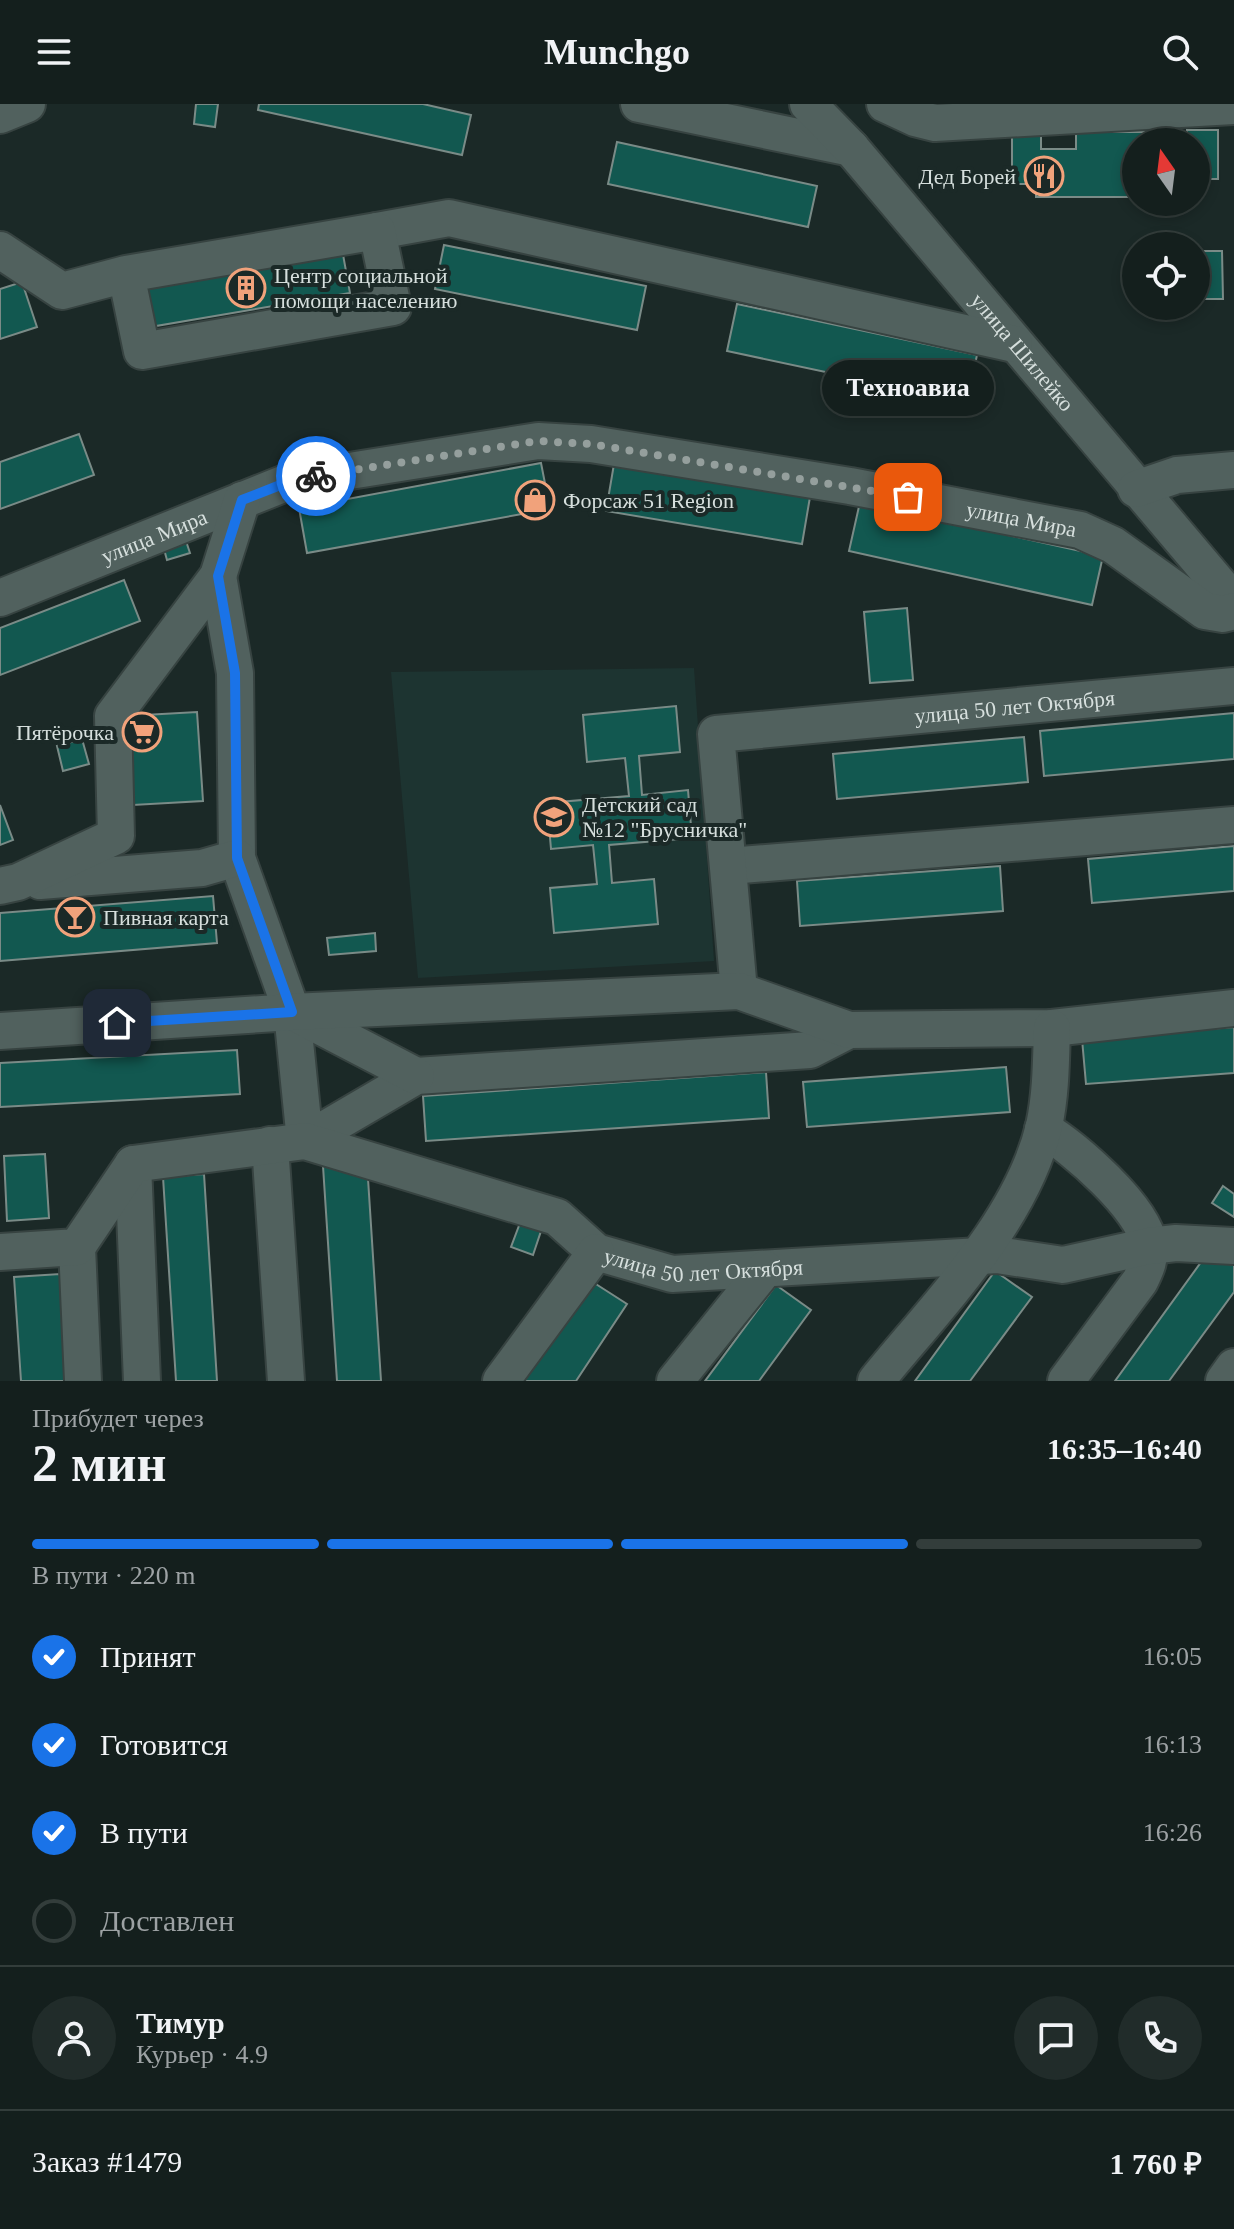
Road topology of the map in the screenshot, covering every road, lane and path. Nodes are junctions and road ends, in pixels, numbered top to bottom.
1 (27, 104) edge
2 (639, 104) edge
3 (808, 104) edge
4 (885, 104) edge
5 (1234, 106) edge
6 (0, 115) edge
7 (851, 148) junction
8 (377, 231) junction
9 (0, 250) edge
10 (126, 274) junction
11 (1014, 344) junction
12 (1234, 470) edge
13 (1136, 489) junction
14 (242, 500) junction
15 (218, 576) junction
16 (0, 598) edge
17 (1234, 602) edge
18 (1234, 611) edge
19 (1234, 686) edge
20 (1234, 825) edge
21 (237, 858) junction
22 (729, 866) junction
23 (9, 884) edge
24 (739, 991) junction
25 (1234, 1008) edge
26 (292, 1012) junction
27 (1052, 1028) junction
28 (849, 1030) junction
29 (0, 1031) edge
30 (416, 1076) junction
31 (1043, 1129) junction
32 (305, 1141) junction
33 (270, 1145) junction
34 (133, 1164) junction
35 (1149, 1246) junction
36 (1234, 1246) edge
37 (77, 1247) junction
38 (0, 1252) edge
39 (596, 1252) junction
40 (977, 1257) junction
41 (765, 1269) junction
42 (1234, 1367) edge
43 (83, 1381) edge
44 (142, 1381) edge
45 (286, 1381) edge
46 (501, 1381) edge
47 (675, 1381) edge
48 (876, 1381) edge
49 (1066, 1381) edge
50 (1224, 1381) edge

1 - 6 street
2 - 7 street
3 - 7 street, улица Шилейко
4 - 5 street
7 - 11 street, улица Шилейко
8 - 10 street
8 - 10 street
8 - 11 street
9 - 10 street
11 - 13 street, улица Шилейко
12 - 13 street
13 - 17 street, улица Шилейко
14 - 15 street
14 - 16 street, улица Мира
14 - 18 street, улица Мира
15 - 21 street
15 - 23 street
19 - 22 street, улица 50 лет Октября
20 - 22 street
21 - 23 street
21 - 26 street
22 - 24 street, улица 50 лет Октября
24 - 26 street
24 - 28 street
25 - 27 street
26 - 29 street
26 - 30 street
26 - 32 street
27 - 28 street
27 - 31 street
28 - 30 street
30 - 32 street
31 - 35 street
31 - 40 street
32 - 33 street, улица 50 лет Октября
32 - 39 street, улица 50 лет Октября
33 - 34 street, улица 50 лет Октября
33 - 45 street
34 - 37 street
34 - 44 street
35 - 36 street, улица 50 лет Октября
35 - 40 street, улица 50 лет Октября
35 - 49 street
37 - 38 street
37 - 43 street
39 - 41 street, улица 50 лет Октября
39 - 46 street
40 - 41 street, улица 50 лет Октября
40 - 48 street
41 - 47 street
42 - 50 street

